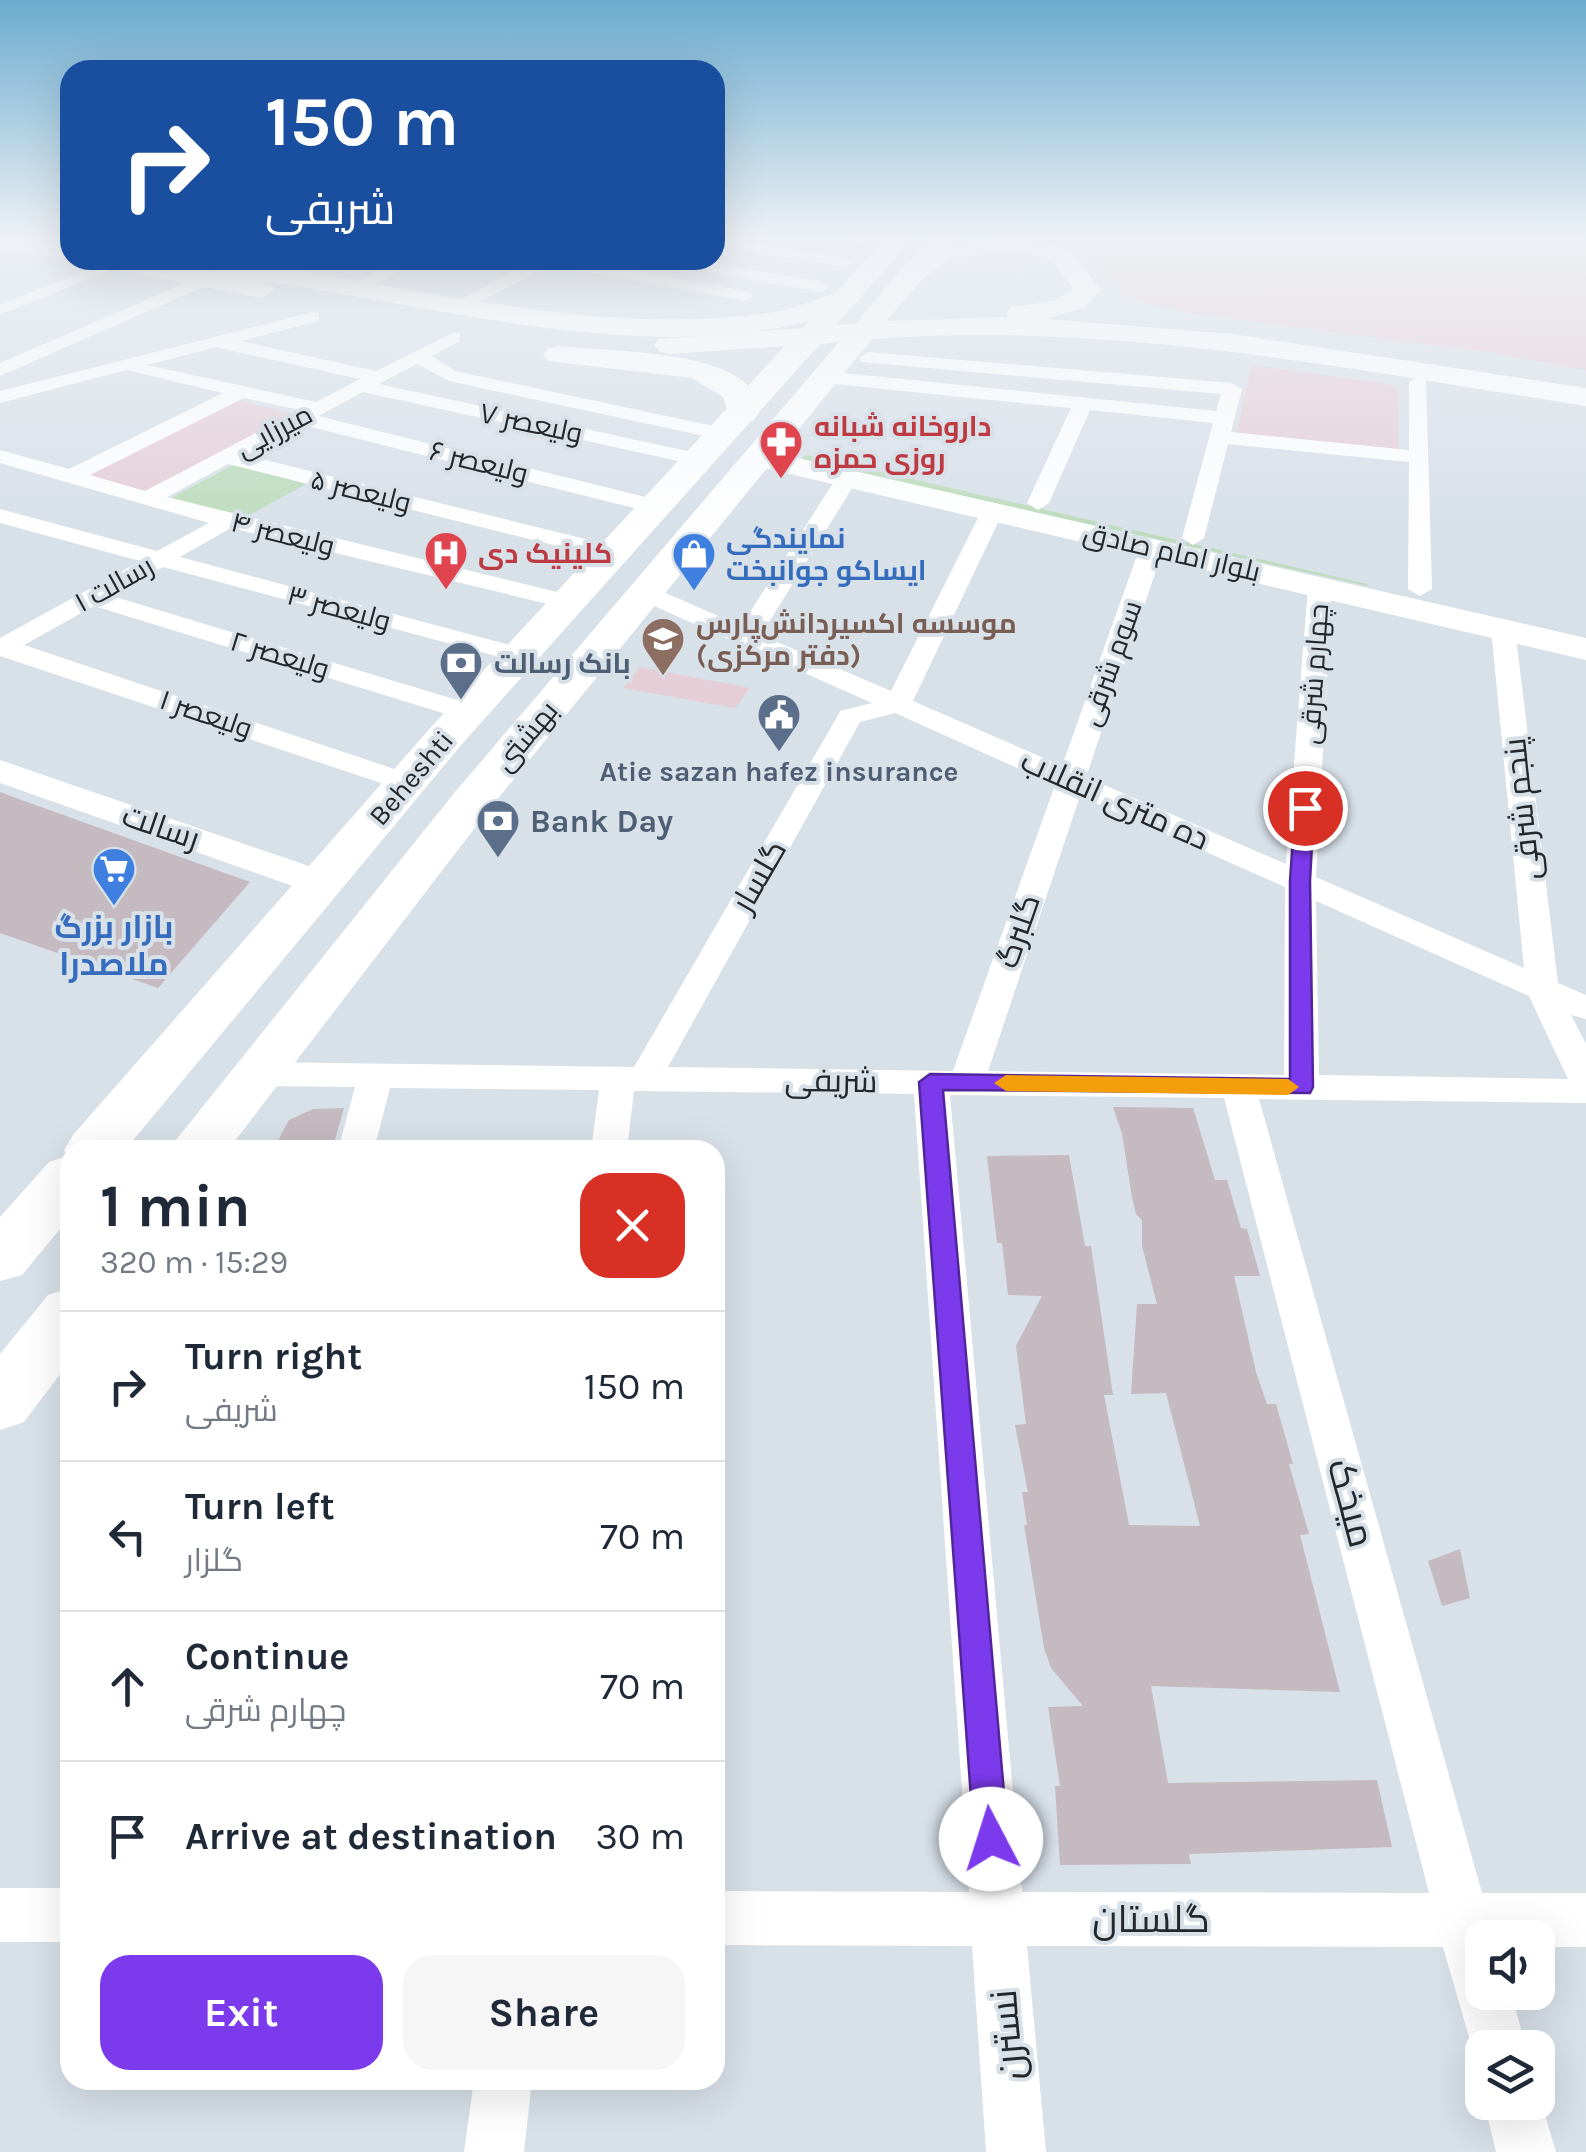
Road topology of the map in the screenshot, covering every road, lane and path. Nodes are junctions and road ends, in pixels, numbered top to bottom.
1 (74, 337) edge
2 (235, 337) edge
3 (512, 337) edge
4 (726, 337) edge
5 (728, 337) edge
6 (738, 337) edge
7 (796, 337) edge
8 (859, 337) edge
9 (922, 337) edge
10 (1071, 337) edge
11 (1211, 337) edge
12 (1332, 337) edge
13 (454, 338) joint
14 (670, 340) junction
15 (218, 342) junction
16 (486, 343) dead end
17 (535, 352) dead end
18 (418, 356) junction
19 (585, 360) junction
20 (845, 364) junction
21 (125, 366) junction
22 (0, 370) edge
23 (1586, 377) edge
24 (1544, 381) junction
25 (370, 382) junction
26 (1419, 382) junction
27 (241, 392) junction
28 (0, 397) edge
29 (1586, 397) edge
30 (1083, 404) junction
31 (309, 413) junction
32 (1224, 428) junction
33 (722, 436) junction
34 (784, 453) junction
35 (0, 456) edge
36 (225, 457) junction
37 (1418, 457) junction
38 (71, 476) junction
39 (848, 477) junction
40 (148, 498) junction
41 (1038, 503) junction
42 (658, 507) junction
43 (993, 510) junction
44 (0, 516) edge
45 (228, 521) junction
46 (31, 525) junction
47 (1193, 538) junction
48 (0, 540) edge
49 (1152, 547) junction
50 (614, 553) junction
51 (158, 560) junction
52 (1320, 587) junction
53 (643, 592) junction
54 (92, 597) junction
55 (1413, 597) junction
56 (569, 602) junction
57 (1586, 628) edge
58 (1503, 630) junction
59 (747, 637) junction
60 (2, 647) edge
61 (1586, 649) edge
62 (520, 655) junction
63 (898, 704) junction
64 (468, 712) junction
65 (0, 771) edge
66 (1069, 780) junction
67 (408, 782) junction
68 (1300, 881) junction
69 (322, 883) junction
70 (1542, 988) junction
71 (1586, 1008) edge
72 (256, 1074) junction
73 (376, 1076) junction
74 (631, 1078) junction
75 (1586, 1080) edge
76 (948, 1082) junction
77 (1238, 1086) junction
78 (1302, 1087) junction
79 (1586, 1091) edge
80 (102, 1140) edge
81 (205, 1140) edge
82 (359, 1140) edge
83 (613, 1140) edge
84 (60, 1188) edge
85 (0, 1258) edge
86 (60, 1325) edge
87 (0, 1403) edge
88 (0, 1915) edge
89 (60, 1915) edge
90 (725, 1918) edge
91 (997, 1918) junction
92 (1464, 1920) junction
93 (1586, 1920) edge
94 (1465, 1924) edge
95 (501, 2090) edge
96 (1518, 2120) edge
97 (494, 2152) edge
98 (1016, 2152) edge
99 (1526, 2152) edge

1 - 22 street
2 - 15 street
3 - 14 main road
4 - 14 main road
5 - 14 main road
6 - 19 main road
7 - 33 main road, Beheshti
8 - 20 main road, بهشتى
9 - 20 main road
10 - 26 main road
11 - 24 main road
12 - 24 main road
13 - 16 main road
13 - 18 street, میرزایی
15 - 21 street
15 - 25 street, ولیعصر ۷
17 - 19 main road
18 - 25 street, میرزایی
18 - 33 street
19 - 33 main road
20 - 30 street
20 - 32 street
20 - 34 main road, بهشتى
21 - 27 street, ولیعصر ۶
21 - 28 street
23 - 24 main road
24 - 26 main road
24 - 29 main road
25 - 31 street, میرزایی
25 - 33 street, ولیعصر ۷
26 - 37 street
27 - 31 street, ولیعصر ۶
27 - 38 street
30 - 32 street
30 - 41 street
31 - 36 street, میرزایی
31 - 42 street, ولیعصر ۶
32 - 37 street
32 - 47 street
33 - 42 main road, Beheshti
34 - 39 main road, بلوار امام صادق
34 - 41 main road, بلوار امام صادق
34 - 53 main road, بهشتى
35 - 38 street, ولیعصر ۴
36 - 40 street, میرزایی
36 - 50 street, ولیعصر ۵
37 - 55 street
38 - 40 street, ولیعصر ۴
39 - 43 main road, بلوار امام صادق
39 - 59 street
40 - 45 street, ولیعصر ۴
41 - 47 main road, بلوار امام صادق
42 - 50 main road, Beheshti
43 - 49 main road, بلوار امام صادق
43 - 63 street
44 - 46 street, ولیعصر ۳
45 - 51 street, رسالت ۱
45 - 56 street, ولیعصر ۴
46 - 48 street
46 - 51 street, ولیعصر ۳
47 - 55 main road, بلوار امام صادق
49 - 52 main road, بلوار امام صادق
49 - 66 street, سوم شرقی
50 - 56 main road, Beheshti
51 - 54 street, رسالت ۱
51 - 62 street, ولیعصر ۳
52 - 55 main road, بلوار امام صادق
52 - 68 street, چهارم شرقی
53 - 59 street, ده متری انقلاب
53 - 72 main road, بهشتى
54 - 60 street, رسالت ۱
54 - 64 street, ولیعصر ۲
55 - 57 main road, بلوار امام صادق
55 - 58 main road, بلوار امام صادق
56 - 62 main road, Beheshti
58 - 61 main road, بلوار امام صادق
58 - 70 street, پنجم شرقی
59 - 63 street, ده متری انقلاب
60 - 67 street, ولیعصر ۱
62 - 64 main road, Beheshti
63 - 66 street, ده متری انقلاب
63 - 74 street, گلسار
64 - 67 main road, Beheshti
65 - 69 street, رسالت
66 - 68 street, ده متری انقلاب
66 - 76 street, گلبرگ
67 - 69 main road, Beheshti
68 - 70 street, ده متری انقلاب
68 - 78 street, چهارم شرقی
69 - 80 main road, Beheshti
70 - 71 street, ده متری انقلاب
70 - 75 street, پنجم شرقی
72 - 73 street, شریفی
72 - 81 main road, بهشتى
73 - 74 street, شریفی
73 - 82 street
74 - 76 street, شریفی
74 - 83 street
76 - 77 street, شریفی
76 - 91 street, نسترن
77 - 78 street, شریفی
77 - 92 street, میخک
78 - 79 street, شریفی
84 - 85 main road
86 - 87 main road
88 - 89 street
90 - 91 street, گلستان
91 - 92 street, گلستان
91 - 98 street, نسترن
92 - 93 street, گلستان
92 - 94 street, میخک
95 - 97 street
96 - 99 street

